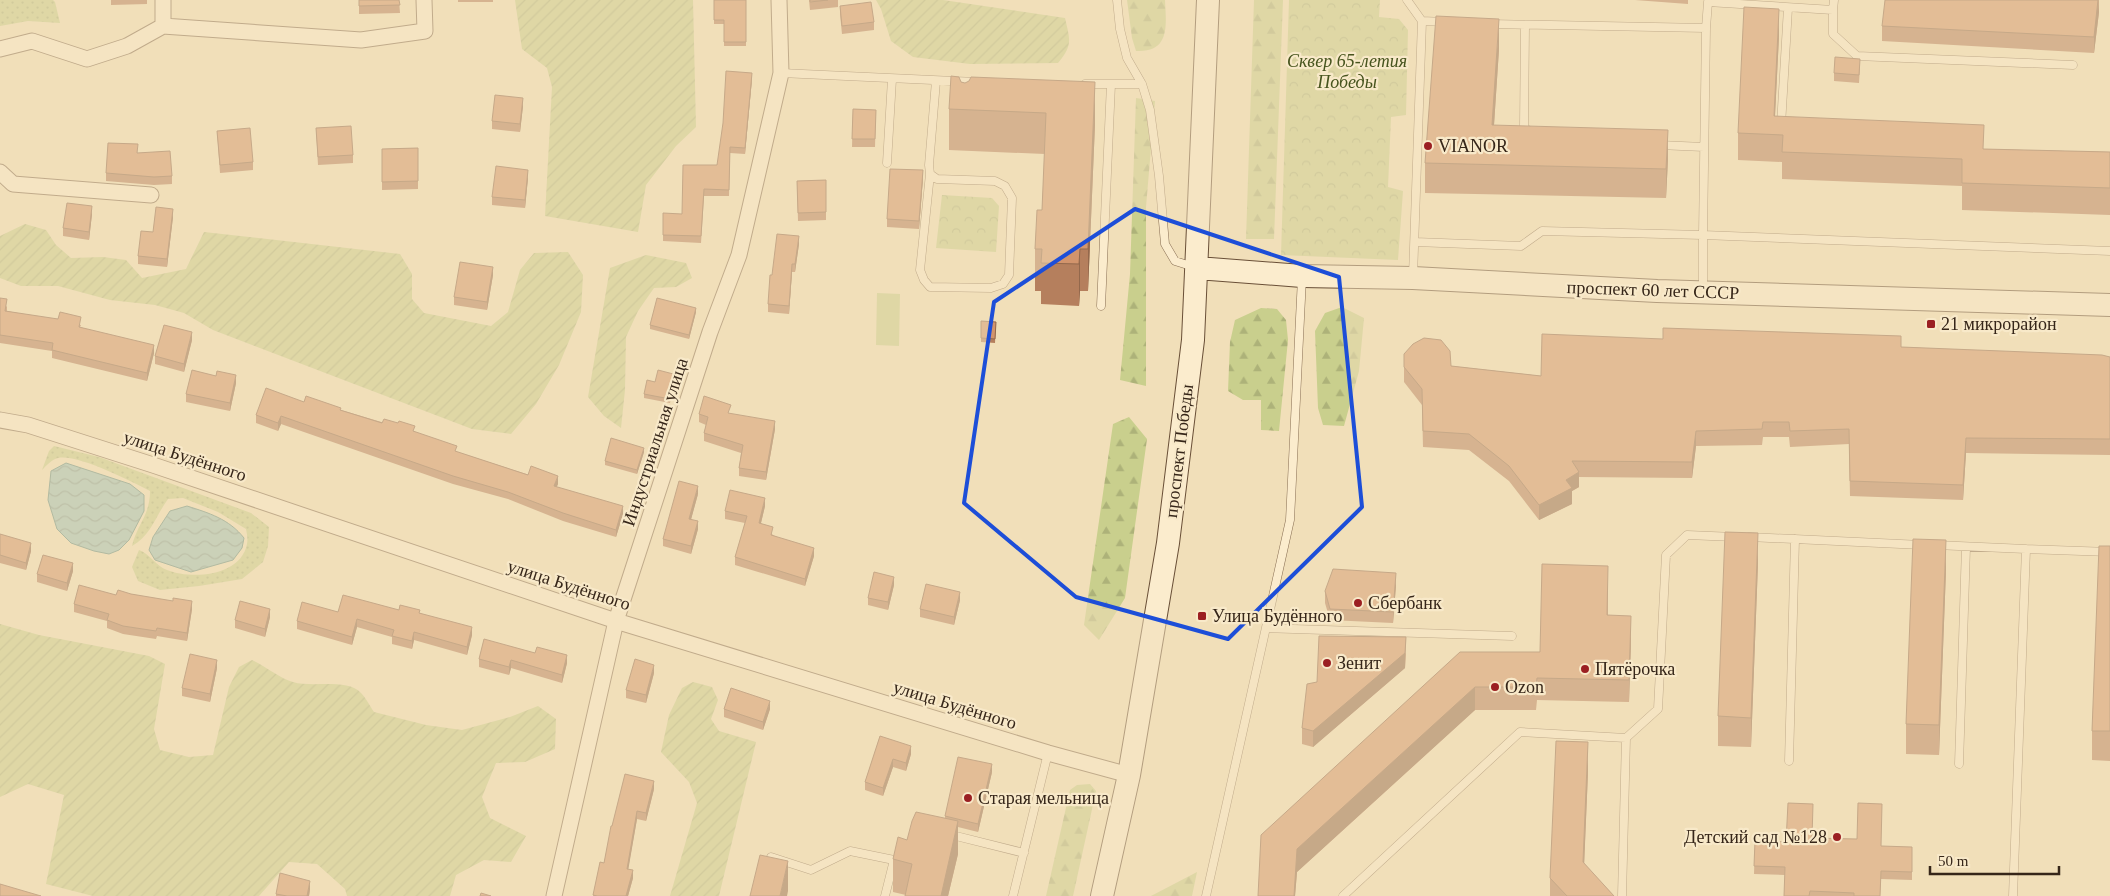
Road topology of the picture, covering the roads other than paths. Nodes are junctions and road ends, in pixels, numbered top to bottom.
1 (163, 0) edge
2 (424, 0) edge
3 (779, 0) edge
4 (1117, 0) edge
5 (1208, 0) edge
6 (1407, 0) edge
7 (1834, 0) edge
8 (1708, 1) edge
9 (1788, 8) junction
10 (1833, 10) junction
11 (1422, 21) junction
12 (1458, 22) edge
13 (1485, 24) edge
14 (1524, 25) junction
15 (163, 26) junction
16 (1706, 28) junction
17 (0, 49) edge
18 (2073, 65) dead end
19 (781, 73) junction
20 (892, 78) junction
21 (936, 81) junction
22 (968, 82) junction
23 (987, 82) edge
24 (1073, 84) edge
25 (1111, 84) junction
26 (1142, 84) junction
27 (967, 91) edge
28 (1780, 132) edge
29 (1540, 142) edge
30 (1646, 145) edge
31 (1704, 146) junction
32 (887, 163) dead end
33 (0, 172) edge
34 (930, 174) junction
35 (152, 195) dead end
36 (1703, 236) junction
37 (1415, 242) junction
38 (2110, 251) edge
39 (1197, 268) junction
40 (1302, 276) junction
41 (1413, 278) junction
42 (1703, 293) junction
43 (2110, 305) edge
44 (1101, 306) dead end
45 (0, 420) edge
46 (1795, 540) junction
47 (1966, 546) junction
48 (2026, 549) junction
49 (2110, 552) edge
50 (616, 621) junction
51 (1266, 628) junction
52 (1512, 636) dead end
53 (1626, 738) junction
54 (1048, 753) junction
55 (1789, 761) dead end
56 (1959, 764) dead end
57 (1129, 775) junction
58 (938, 832) edge
59 (1024, 853) junction
60 (905, 854) edge
61 (771, 857) edge
62 (894, 860) junction
63 (554, 896) edge
64 (885, 896) edge
65 (1013, 896) edge
66 (1102, 896) edge
67 (1206, 896) edge
68 (1343, 896) edge
69 (1622, 896) edge
70 (2013, 896) edge

1 - 15 street
2 - 15 street
3 - 19 street, Индустриальная улица
4 - 26 lane
5 - 39 main road, проспект Победы
6 - 11 lane
7 - 10 lane
8 - 9 lane
8 - 16 lane
9 - 10 lane
9 - 28 lane
10 - 18 lane
11 - 12 lane
11 - 37 lane
13 - 14 lane
14 - 16 lane
14 - 29 lane
15 - 17 street
16 - 31 lane
19 - 20 lane
19 - 50 street, Индустриальная улица
20 - 21 lane
20 - 32 lane
21 - 22 lane
21 - 34 lane
22 - 23 lane
22 - 27 lane
24 - 25 lane
25 - 26 lane
25 - 44 lane
26 - 39 lane
30 - 31 lane
31 - 36 lane
33 - 35 street
34 - 34 lane
36 - 37 lane
36 - 38 lane
36 - 42 lane
37 - 41 lane
39 - 40 main road, проспект 60 лет СССР
39 - 57 main road, проспект Победы
40 - 41 main road, проспект 60 лет СССР
40 - 51 lane
41 - 42 main road, проспект 60 лет СССР
42 - 43 main road, проспект 60 лет СССР
45 - 50 street, улица Будённого
46 - 47 lane
46 - 53 lane
46 - 55 lane
47 - 48 lane
47 - 56 lane
48 - 49 lane
48 - 70 lane
50 - 54 street, улица Будённого
50 - 63 street, Индустриальная улица
51 - 52 lane
51 - 67 lane
53 - 68 lane
53 - 69 lane
54 - 57 street, улица Будённого
54 - 59 lane
57 - 66 main road, проспект Победы
58 - 59 lane
59 - 65 lane
60 - 62 lane
61 - 62 lane
62 - 64 lane

